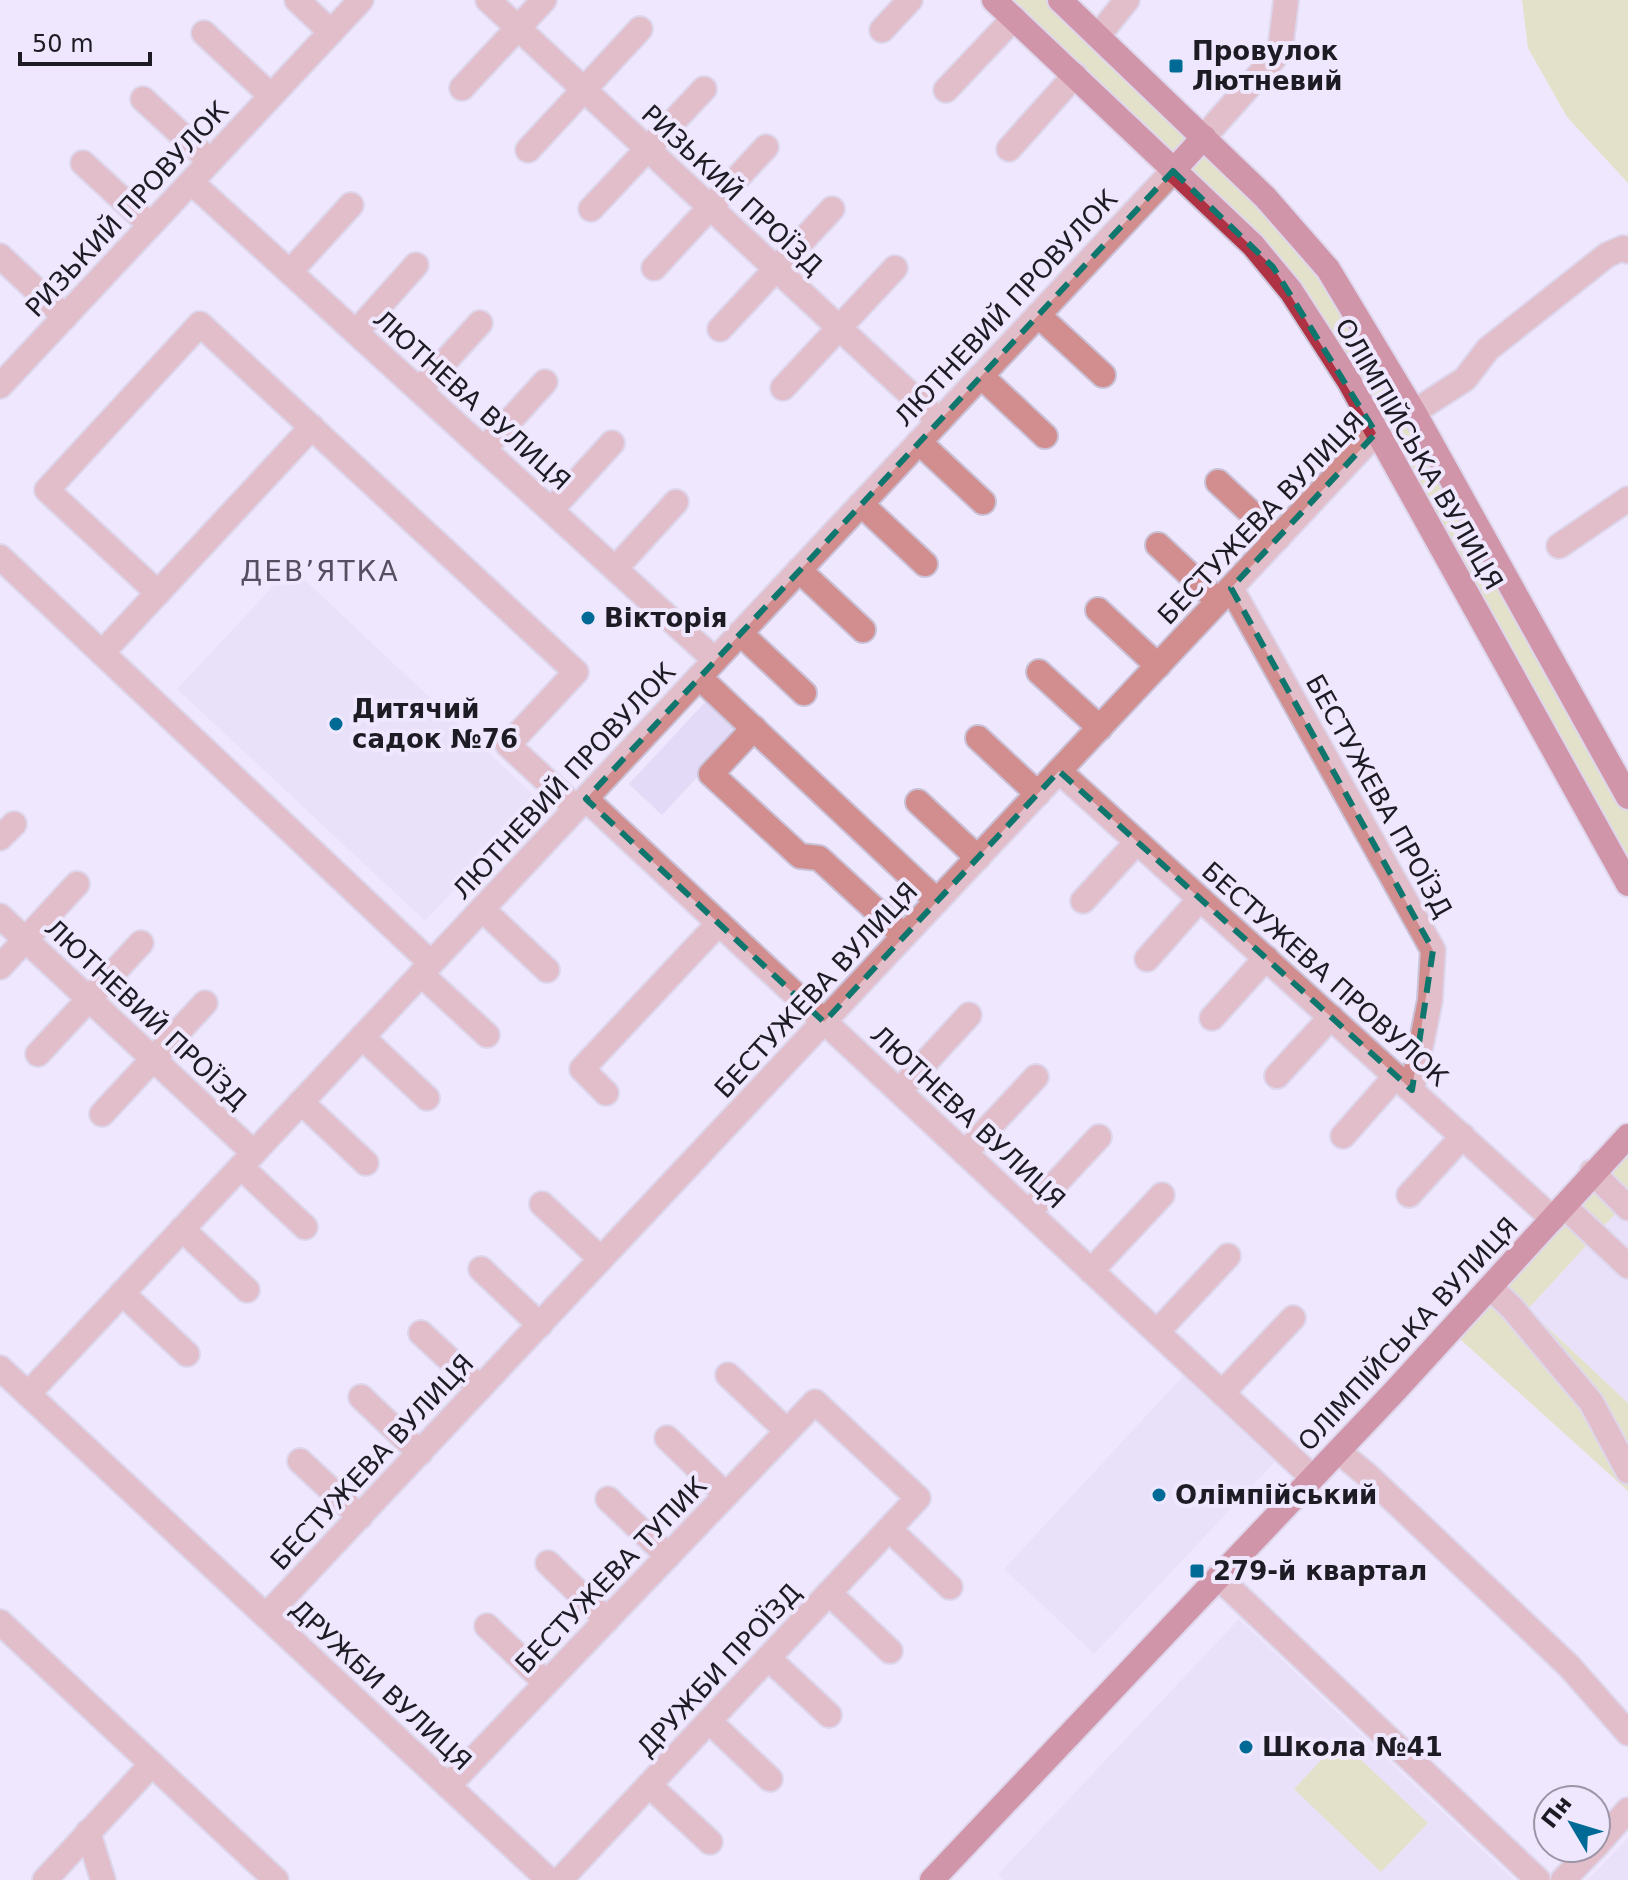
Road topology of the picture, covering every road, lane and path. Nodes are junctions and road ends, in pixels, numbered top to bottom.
1 (297, 0) edge
2 (361, 0) edge
3 (488, 0) edge
4 (544, 0) edge
5 (910, 0) edge
6 (994, 0) edge
7 (1060, 0) edge
8 (1127, 0) edge
9 (1286, 0) edge
10 (1014, 18) junction
11 (518, 28) junction
12 (640, 29) dead end
13 (882, 30) dead end
14 (331, 32) junction
15 (204, 33) dead end
16 (1098, 36) junction
17 (1075, 75) junction
18 (462, 88) dead end
19 (704, 89) dead end
20 (583, 90) junction
21 (946, 90) dead end
22 (271, 96) junction
23 (143, 99) dead end
24 (1204, 137) junction
25 (766, 147) dead end
26 (647, 149) junction
27 (1009, 149) dead end
28 (528, 150) dead end
29 (210, 161) junction
30 (83, 163) dead end
31 (1173, 171) junction
32 (191, 182) junction
33 (351, 205) dead end
34 (710, 208) junction
35 (591, 209) dead end
36 (832, 209) dead end
37 (150, 225) junction
38 (1628, 251) edge
39 (0, 256) edge
40 (416, 265) dead end
41 (654, 268) dead end
42 (895, 268) dead end
43 (776, 269) junction
44 (290, 272) junction
45 (1038, 315) junction
46 (65, 317) junction
47 (480, 323) dead end
48 (839, 328) junction
49 (720, 329) dead end
50 (356, 332) junction
51 (1103, 375) dead end
52 (981, 376) junction
53 (545, 382) dead end
54 (0, 386) edge
55 (783, 388) dead end
56 (419, 390) junction
57 (1414, 412) junction
58 (939, 421) junction
59 (312, 427) junction
60 (1376, 433) junction
61 (1045, 436) dead end
62 (919, 442) junction
63 (612, 443) dead end
64 (484, 449) junction
65 (1218, 482) dead end
66 (1628, 499) edge
67 (676, 502) dead end
68 (983, 502) dead end
69 (861, 504) junction
70 (551, 510) junction
71 (1278, 538) junction
72 (1158, 545) dead end
73 (1559, 546) dead end
74 (0, 557) edge
75 (925, 564) dead end
76 (615, 569) junction
77 (799, 570) junction
78 (158, 593) junction
79 (1225, 595) junction
80 (1098, 610) dead end
81 (863, 630) dead end
82 (740, 633) junction
83 (102, 653) junction
84 (1158, 666) junction
85 (707, 668) junction
86 (1039, 672) dead end
87 (804, 693) dead end
88 (754, 728) junction
89 (1100, 728) junction
90 (978, 738) dead end
91 (1059, 771) junction
92 (1038, 794) junction
93 (1628, 797) edge
94 (918, 802) dead end
95 (581, 804) junction
96 (1137, 842) junction
97 (978, 858) junction
98 (77, 884) dead end
99 (1628, 884) edge
100 (1200, 899) junction
101 (937, 901) junction
102 (1083, 901) dead end
103 (482, 909) junction
104 (0, 916) edge
105 (719, 923) junction
106 (904, 936) junction
107 (25, 939) junction
108 (141, 943) dead end
109 (1266, 958) junction
110 (1147, 959) dead end
111 (0, 967) edge
112 (426, 968) junction
113 (547, 970) dead end
114 (89, 999) junction
115 (205, 1003) dead end
116 (969, 1015) dead end
117 (1331, 1017) junction
118 (1212, 1018) dead end
119 (824, 1022) junction
120 (487, 1035) dead end
121 (362, 1037) junction
122 (38, 1054) dead end
123 (153, 1059) junction
124 (1277, 1076) dead end
125 (1036, 1077) dead end
126 (1404, 1083) junction
127 (899, 1091) junction
128 (606, 1093) dead end
129 (427, 1098) dead end
130 (301, 1102) junction
131 (102, 1114) dead end
132 (1628, 1116) edge
133 (1343, 1136) dead end
134 (1463, 1136) junction
135 (1628, 1136) edge
136 (1099, 1137) dead end
137 (965, 1153) junction
138 (247, 1160) junction
139 (366, 1163) dead end
140 (1592, 1172) junction
141 (1162, 1195) dead end
142 (1409, 1195) dead end
143 (542, 1204) dead end
144 (1628, 1208) edge
145 (1029, 1212) junction
146 (1558, 1212) junction
147 (305, 1227) dead end
148 (182, 1229) junction
149 (1228, 1256) dead end
150 (601, 1259) junction
151 (1628, 1266) edge
152 (481, 1269) dead end
153 (1091, 1271) junction
154 (1490, 1287) junction
155 (247, 1290) dead end
156 (122, 1293) junction
157 (1293, 1318) dead end
158 (540, 1325) junction
159 (1157, 1332) junction
160 (421, 1333) dead end
161 (187, 1354) dead end
162 (0, 1368) edge
163 (728, 1375) dead end
164 (480, 1388) junction
165 (1222, 1393) junction
166 (28, 1394) junction
167 (361, 1397) dead end
168 (787, 1431) junction
169 (667, 1438) dead end
170 (1338, 1451) junction
171 (420, 1453) junction
172 (300, 1461) dead end
173 (1628, 1471) edge
174 (1312, 1477) junction
175 (726, 1495) junction
176 (918, 1498) joint
177 (608, 1499) dead end
178 (360, 1517) junction
179 (889, 1529) junction
180 (668, 1556) junction
181 (548, 1563) dead end
182 (1218, 1577) junction
183 (950, 1587) dead end
184 (829, 1593) junction
185 (266, 1616) junction
186 (607, 1620) junction
187 (487, 1626) dead end
188 (4, 1641) edge
189 (890, 1651) dead end
190 (768, 1658) junction
191 (546, 1683) junction
192 (829, 1715) dead end
193 (709, 1721) junction
194 (1628, 1733) edge
195 (146, 1770) junction
196 (770, 1779) dead end
197 (649, 1785) junction
198 (448, 1786) junction
199 (1628, 1810) edge
200 (1612, 1828) edge
201 (88, 1832) junction
202 (710, 1842) dead end
203 (1579, 1864) edge
204 (45, 1880) edge
205 (103, 1880) edge
206 (253, 1880) edge
207 (276, 1880) edge
208 (549, 1880) edge
209 (560, 1880) edge
210 (932, 1880) edge
211 (1538, 1880) edge
212 (1563, 1880) edge

1 - 14 street
2 - 14 street, РИЗЬКИЙ ПРОВУЛОК
3 - 11 street, РИЗЬКИЙ ПРОЇЗД
4 - 11 street
5 - 13 street
6 - 10 main road, ОЛІМПІЙСЬКА ВУЛИЦЯ
7 - 16 main road, ОЛІМПІЙСЬКА ВУЛИЦЯ
8 - 16 street
9 - 24 street
10 - 17 main road, ОЛІМПІЙСЬКА ВУЛИЦЯ
10 - 21 street
11 - 18 street
11 - 20 street, РИЗЬКИЙ ПРОЇЗД
12 - 20 street
14 - 22 street, РИЗЬКИЙ ПРОВУЛОК
15 - 22 street
16 - 24 main road, ОЛІМПІЙСЬКА ВУЛИЦЯ
17 - 27 street
17 - 31 main road, ОЛІМПІЙСЬКА ВУЛИЦЯ
19 - 26 street
20 - 26 street, РИЗЬКИЙ ПРОЇЗД
20 - 28 street
22 - 29 street, РИЗЬКИЙ ПРОВУЛОК
23 - 29 street
24 - 31 main road
24 - 57 main road, ОЛІМПІЙСЬКА ВУЛИЦЯ
25 - 34 street
26 - 34 street, РИЗЬКИЙ ПРОЇЗД
26 - 35 street
29 - 32 street, РИЗЬКИЙ ПРОВУЛОК
30 - 37 street
31 - 45 street, ЛЮТНЕВИЙ ПРОВУЛОК
31 - 60 main road, ОЛІМПІЙСЬКА ВУЛИЦЯ
32 - 37 street, РИЗЬКИЙ ПРОВУЛОК
32 - 44 street, ЛЮТНЕВА ВУЛИЦЯ
33 - 44 street
34 - 41 street
34 - 43 street, РИЗЬКИЙ ПРОЇЗД
36 - 43 street
37 - 46 street, РИЗЬКИЙ ПРОВУЛОК
38 - 57 street
39 - 46 street
40 - 50 street
42 - 48 street
43 - 48 street, РИЗЬКИЙ ПРОЇЗД
43 - 49 street
44 - 50 street, ЛЮТНЕВА ВУЛИЦЯ
45 - 51 street
45 - 52 street, ЛЮТНЕВИЙ ПРОВУЛОК
46 - 54 street, РИЗЬКИЙ ПРОВУЛОК
47 - 56 street
48 - 55 street
48 - 58 street, РИЗЬКИЙ ПРОЇЗД
50 - 56 street, ЛЮТНЕВА ВУЛИЦЯ
52 - 58 street, ЛЮТНЕВИЙ ПРОВУЛОК
52 - 61 street
53 - 64 street
56 - 64 street, ЛЮТНЕВА ВУЛИЦЯ
57 - 60 main road, БЕСТУЖЕВА ВУЛИЦЯ
57 - 93 main road, ОЛІМПІЙСЬКА ВУЛИЦЯ
58 - 62 street, ЛЮТНЕВИЙ ПРОВУЛОК
59 - 78 street
59 - 78 street
59 - 95 street, ЛЮТНЕВА ВУЛИЦЯ
60 - 71 street, БЕСТУЖЕВА ВУЛИЦЯ
60 - 99 main road, ОЛІМПІЙСЬКА ВУЛИЦЯ
62 - 68 street
62 - 69 street, ЛЮТНЕВИЙ ПРОВУЛОК
63 - 70 street
64 - 70 street, ЛЮТНЕВА ВУЛИЦЯ
65 - 71 street
66 - 73 street
67 - 76 street
69 - 75 street
69 - 77 street, ЛЮТНЕВИЙ ПРОВУЛОК
70 - 76 street, ЛЮТНЕВА ВУЛИЦЯ
71 - 79 street, БЕСТУЖЕВА ВУЛИЦЯ
72 - 79 street, БЕСТУЖЕВА ПРОЇЗД
74 - 83 street
76 - 85 street, ЛЮТНЕВА ВУЛИЦЯ
77 - 81 street
77 - 82 street, ЛЮТНЕВИЙ ПРОВУЛОК
78 - 83 street
79 - 84 street, БЕСТУЖЕВА ВУЛИЦЯ
79 - 126 street, БЕСТУЖЕВА ПРОЇЗД
80 - 84 street
82 - 85 street, ЛЮТНЕВИЙ ПРОВУЛОК
82 - 87 street
83 - 112 street
84 - 89 street, БЕСТУЖЕВА ВУЛИЦЯ
85 - 88 street, ЛЮТНЕВА ВУЛИЦЯ
85 - 95 street, ЛЮТНЕВИЙ ПРОВУЛОК
86 - 89 street
88 - 101 street, ЛЮТНЕВА ВУЛИЦЯ
88 - 106 street
89 - 91 street, БЕСТУЖЕВА ВУЛИЦЯ
90 - 92 street
91 - 92 street, БЕСТУЖЕВА ВУЛИЦЯ
91 - 96 street, БЕСТУЖЕВА ПРОВУЛОК
92 - 97 street, БЕСТУЖЕВА ВУЛИЦЯ
94 - 97 street
95 - 103 street, ЛЮТНЕВИЙ ПРОВУЛОК
95 - 105 street, ЛЮТНЕВА ВУЛИЦЯ
96 - 100 street, БЕСТУЖЕВА ПРОВУЛОК
96 - 102 street
97 - 101 street, БЕСТУЖЕВА ВУЛИЦЯ
98 - 107 street
100 - 109 street, БЕСТУЖЕВА ПРОВУЛОК
100 - 110 street
101 - 106 street, БЕСТУЖЕВА ВУЛИЦЯ
103 - 112 street, ЛЮТНЕВИЙ ПРОВУЛОК
103 - 113 street
104 - 107 street, ЛЮТНЕВИЙ ПРОЇЗД
105 - 119 street, ЛЮТНЕВА ВУЛИЦЯ
105 - 128 street
106 - 119 street, БЕСТУЖЕВА ВУЛИЦЯ
107 - 111 street
107 - 114 street, ЛЮТНЕВИЙ ПРОЇЗД
108 - 114 street
109 - 117 street, БЕСТУЖЕВА ПРОВУЛОК
109 - 118 street
112 - 120 street
112 - 121 street, ЛЮТНЕВИЙ ПРОВУЛОК
114 - 122 street
114 - 123 street, ЛЮТНЕВИЙ ПРОЇЗД
115 - 123 street
116 - 127 street
117 - 124 street
117 - 126 street, БЕСТУЖЕВА ПРОВУЛОК
119 - 127 street, ЛЮТНЕВА ВУЛИЦЯ
119 - 150 street, БЕСТУЖЕВА ВУЛИЦЯ
121 - 129 street
121 - 130 street, ЛЮТНЕВИЙ ПРОВУЛОК
123 - 131 street
123 - 138 street, ЛЮТНЕВИЙ ПРОЇЗД
125 - 137 street
126 - 133 street
126 - 134 street, БЕСТУЖЕВА ПРОВУЛОК
127 - 137 street, ЛЮТНЕВА ВУЛИЦЯ
130 - 138 street, ЛЮТНЕВИЙ ПРОВУЛОК
130 - 139 street
132 - 140 main road, ОЛІМПІЙСЬКА ВУЛИЦЯ
134 - 142 street
134 - 146 street, БЕСТУЖЕВА ПРОВУЛОК
135 - 140 main road, ОЛІМПІЙСЬКА ВУЛИЦЯ
136 - 145 street
137 - 145 street, ЛЮТНЕВА ВУЛИЦЯ
138 - 147 street, ЛЮТНЕВИЙ ПРОЇЗД
138 - 148 street, ЛЮТНЕВИЙ ПРОВУЛОК
140 - 144 street
140 - 146 main road, ОЛІМПІЙСЬКА ВУЛИЦЯ
141 - 153 street
143 - 150 street
145 - 153 street, ЛЮТНЕВА ВУЛИЦЯ
146 - 151 street, БЕСТУЖЕВА ПРОВУЛОК
146 - 154 main road, ОЛІМПІЙСЬКА ВУЛИЦЯ
148 - 155 street
148 - 156 street, ЛЮТНЕВИЙ ПРОВУЛОК
149 - 159 street
150 - 158 street, БЕСТУЖЕВА ВУЛИЦЯ
152 - 158 street
153 - 159 street, ЛЮТНЕВА ВУЛИЦЯ
154 - 170 main road, ОЛІМПІЙСЬКА ВУЛИЦЯ
154 - 173 street
156 - 161 street
156 - 166 street, ЛЮТНЕВИЙ ПРОВУЛОК
157 - 165 street
158 - 164 street, БЕСТУЖЕВА ВУЛИЦЯ
159 - 165 street, ЛЮТНЕВА ВУЛИЦЯ
160 - 164 street
162 - 166 street, ДРУЖБИ ВУЛИЦЯ
163 - 168 street
164 - 171 street, БЕСТУЖЕВА ВУЛИЦЯ
165 - 174 street, ЛЮТНЕВА ВУЛИЦЯ
166 - 185 street, ДРУЖБИ ВУЛИЦЯ
167 - 171 street
168 - 175 street, БЕСТУЖЕВА ТУПИК
168 - 176 street, БЕСТУЖЕВА ТУПИК
169 - 175 street
170 - 174 main road, ОЛІМПІЙСЬКА ВУЛИЦЯ
170 - 194 street
171 - 178 street, БЕСТУЖЕВА ВУЛИЦЯ
172 - 178 street
174 - 182 main road, ОЛІМПІЙСЬКА ВУЛИЦЯ
175 - 180 street, БЕСТУЖЕВА ТУПИК
176 - 179 street, ДРУЖБИ ПРОЇЗД
177 - 180 street
178 - 185 street, БЕСТУЖЕВА ВУЛИЦЯ
179 - 183 street
179 - 184 street, ДРУЖБИ ПРОЇЗД
180 - 186 street, БЕСТУЖЕВА ТУПИК
181 - 186 street
182 - 210 main road, ОЛІМПІЙСЬКА ВУЛИЦЯ
182 - 211 street
184 - 189 street
184 - 190 street, ДРУЖБИ ПРОЇЗД
185 - 198 street, ДРУЖБИ ВУЛИЦЯ
186 - 191 street, БЕСТУЖЕВА ТУПИК
187 - 191 street
188 - 195 street
190 - 192 street
190 - 193 street, ДРУЖБИ ПРОЇЗД
191 - 198 street, БЕСТУЖЕВА ТУПИК
193 - 196 street
193 - 197 street, ДРУЖБИ ПРОЇЗД
195 - 201 street
195 - 206 street
195 - 207 street
197 - 202 street
197 - 209 street, ДРУЖБИ ПРОЇЗД
198 - 208 street, ДРУЖБИ ВУЛИЦЯ
199 - 200 street
201 - 204 street
201 - 205 street
203 - 212 street

